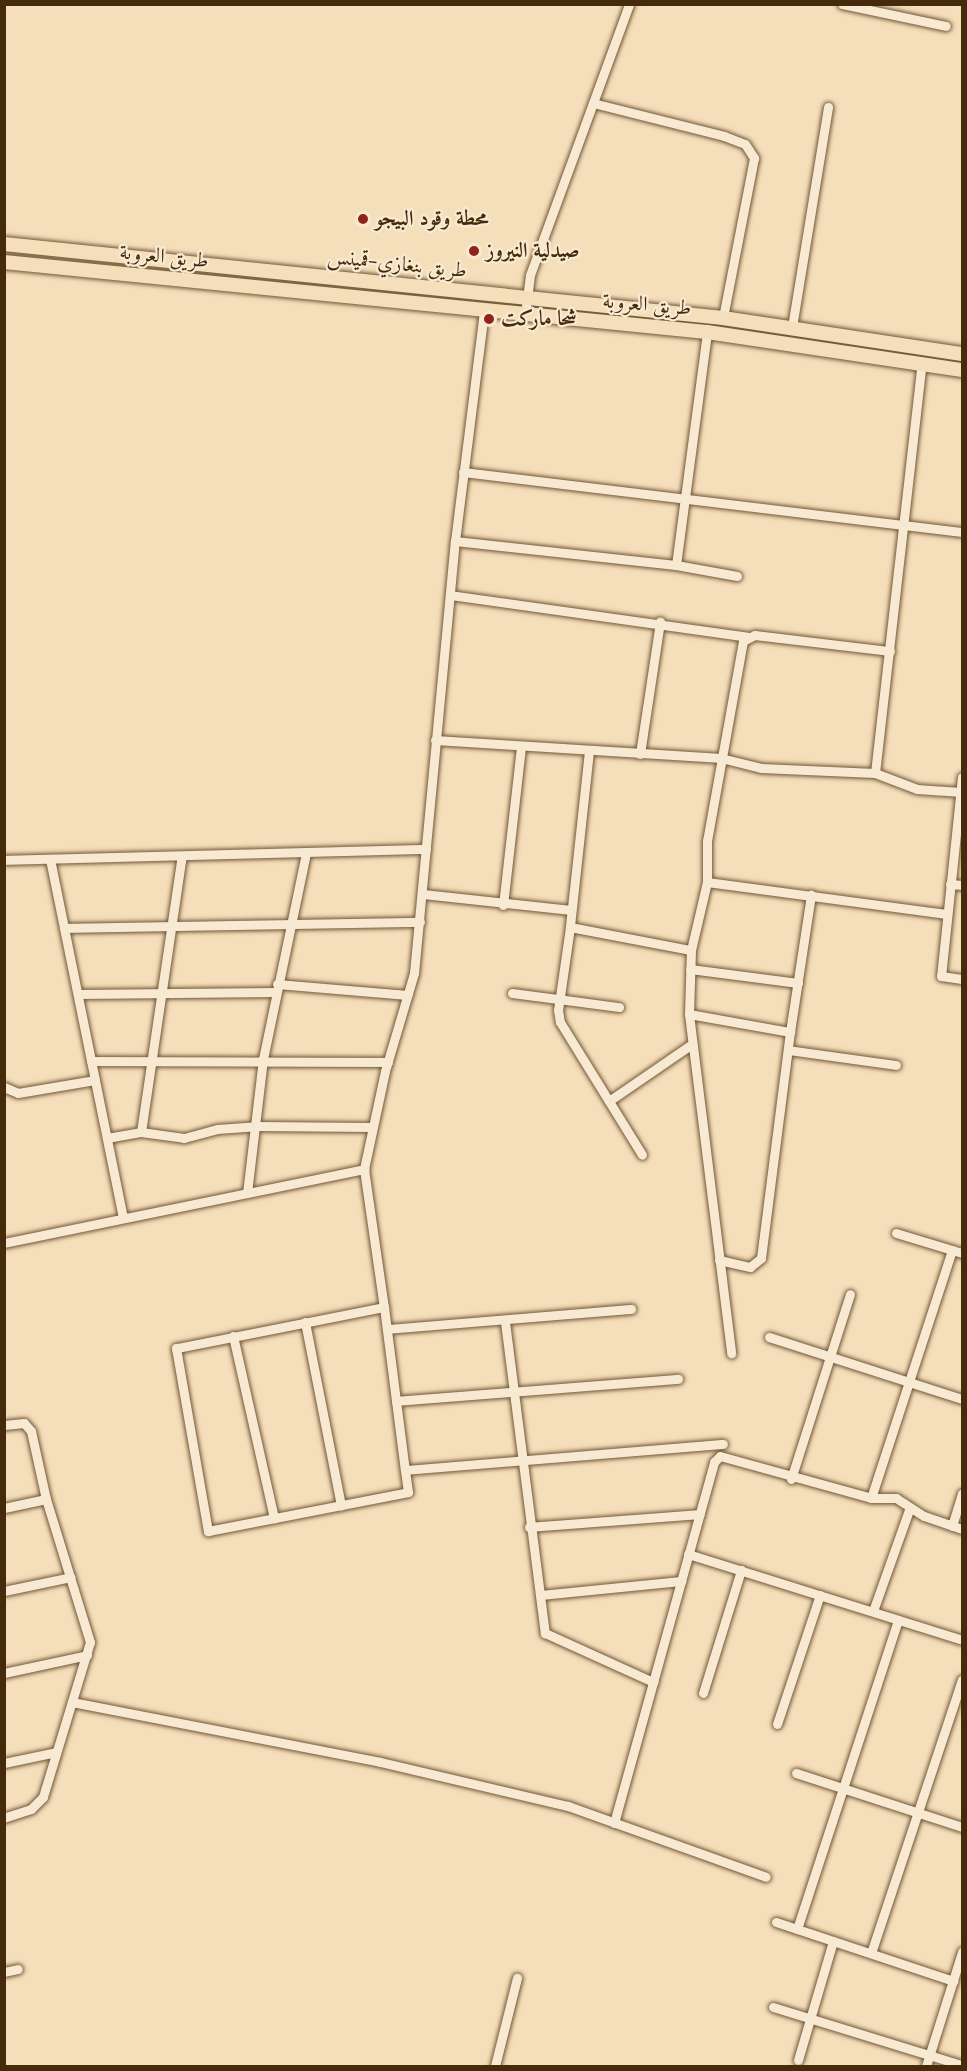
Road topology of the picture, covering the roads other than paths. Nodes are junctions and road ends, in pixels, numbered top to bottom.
1 (629, 4) edge
2 (842, 4) edge
3 (946, 26) dead end
4 (593, 103) junction
5 (828, 107) dead end
6 (4, 244) edge
7 (4, 262) edge
8 (526, 299) junction
9 (484, 310) junction
10 (525, 315) junction
11 (723, 318) junction
12 (792, 327) junction
13 (706, 332) junction
14 (963, 354) edge
15 (922, 363) junction
16 (963, 370) edge
17 (463, 472) junction
18 (685, 496) junction
19 (904, 524) junction
20 (963, 532) edge
21 (455, 541) junction
22 (676, 565) junction
23 (737, 576) dead end
24 (450, 595) junction
25 (660, 622) junction
26 (748, 637) junction
27 (890, 651) junction
28 (435, 740) junction
29 (521, 748) junction
30 (589, 751) junction
31 (640, 754) junction
32 (721, 758) junction
33 (875, 773) junction
34 (963, 777) edge
35 (961, 792) junction
36 (426, 849) junction
37 (306, 852) junction
38 (182, 856) junction
39 (50, 859) junction
40 (4, 860) edge
41 (707, 882) junction
42 (950, 884) junction
43 (963, 885) edge
44 (423, 894) junction
45 (811, 895) junction
46 (503, 905) junction
47 (570, 910) junction
48 (947, 914) junction
49 (420, 922) junction
50 (290, 925) junction
51 (172, 926) junction
52 (570, 927) junction
53 (64, 928) junction
54 (691, 950) junction
55 (690, 969) junction
56 (963, 979) edge
57 (798, 983) junction
58 (276, 988) junction
59 (512, 993) dead end
60 (78, 994) junction
61 (408, 994) junction
62 (161, 995) junction
63 (561, 999) junction
64 (619, 1007) dead end
65 (689, 1014) junction
66 (790, 1032) junction
67 (692, 1044) junction
68 (788, 1050) junction
69 (152, 1059) junction
70 (263, 1059) junction
71 (91, 1062) junction
72 (388, 1062) junction
73 (897, 1065) dead end
74 (95, 1080) junction
75 (4, 1087) edge
76 (609, 1101) junction
77 (256, 1126) junction
78 (371, 1127) junction
79 (141, 1132) junction
80 (107, 1138) junction
81 (642, 1155) dead end
82 (364, 1170) junction
83 (247, 1193) junction
84 (123, 1218) junction
85 (896, 1233) dead end
86 (4, 1243) edge
87 (952, 1250) junction
88 (963, 1253) edge
89 (719, 1260) junction
90 (850, 1294) dead end
91 (384, 1307) junction
92 (632, 1309) dead end
93 (305, 1322) junction
94 (505, 1322) junction
95 (387, 1329) junction
96 (233, 1336) junction
97 (769, 1337) dead end
98 (731, 1353) dead end
99 (829, 1357) junction
100 (678, 1379) dead end
101 (911, 1382) junction
102 (512, 1393) junction
103 (963, 1398) edge
104 (396, 1401) junction
105 (4, 1425) edge
106 (723, 1444) dead end
107 (522, 1460) junction
108 (405, 1470) junction
109 (791, 1479) junction
110 (963, 1493) edge
111 (871, 1498) junction
112 (46, 1499) junction
113 (341, 1505) junction
114 (910, 1507) junction
115 (4, 1508) edge
116 (700, 1514) junction
117 (274, 1518) junction
118 (952, 1526) junction
119 (530, 1527) junction
120 (963, 1530) edge
121 (688, 1554) junction
122 (741, 1570) junction
123 (71, 1577) junction
124 (681, 1581) junction
125 (4, 1591) edge
126 (820, 1594) junction
127 (540, 1595) junction
128 (873, 1611) junction
129 (898, 1620) junction
130 (963, 1640) edge
131 (87, 1655) junction
132 (4, 1673) edge
133 (963, 1680) edge
134 (653, 1682) junction
135 (703, 1693) dead end
136 (72, 1702) junction
137 (777, 1724) dead end
138 (56, 1752) junction
139 (4, 1763) edge
140 (796, 1773) dead end
141 (843, 1786) junction
142 (919, 1813) junction
143 (4, 1818) edge
144 (614, 1823) junction
145 (963, 1827) edge
146 (766, 1877) dead end
147 (776, 1922) dead end
148 (796, 1929) junction
149 (833, 1941) junction
150 (963, 1952) edge
151 (871, 1953) junction
152 (18, 1969) dead end
153 (4, 1972) edge
154 (518, 1978) dead end
155 (953, 1981) junction
156 (773, 2007) dead end
157 (809, 2018) junction
158 (930, 2056) junction
159 (798, 2060) dead end
160 (963, 2065) edge
161 (495, 2067) edge
162 (926, 2067) edge

1 - 4 street
2 - 3 street
4 - 8 street
4 - 11 street
5 - 12 street
6 - 8 main road, طريق بنغازي-قمينس
7 - 9 main road, طريق العروبة
8 - 10 street
8 - 11 main road, طريق بنغازي-قمينس
9 - 10 main road, طريق العروبة
9 - 17 street
10 - 13 main road, طريق العروبة
11 - 12 main road, طريق بنغازي-قمينس
12 - 14 main road, طريق بنغازي-قمينس
13 - 15 main road, طريق العروبة
13 - 18 street
15 - 16 main road, طريق العروبة
15 - 19 street
17 - 18 street
17 - 21 street
18 - 19 street
18 - 22 street
19 - 20 street
19 - 27 street
21 - 22 street
21 - 24 street
22 - 23 street
24 - 25 street
24 - 28 street
25 - 26 street
25 - 31 street
26 - 27 street
26 - 32 street
27 - 33 street
28 - 29 street
28 - 36 street
29 - 30 street
29 - 46 street
30 - 31 street
30 - 47 street
31 - 32 street
32 - 33 street
32 - 41 street
33 - 35 street
34 - 35 street
35 - 42 street
36 - 37 street
36 - 44 street
37 - 38 street
37 - 50 street
38 - 39 street
38 - 51 street
39 - 40 street
39 - 53 street
41 - 45 street
41 - 54 street
42 - 43 street
42 - 48 street
44 - 46 street
44 - 49 street
45 - 48 street
45 - 57 street
46 - 47 street
47 - 52 street
48 - 56 street
49 - 50 street
49 - 61 street
50 - 51 street
50 - 58 street
51 - 53 street
51 - 62 street
52 - 54 street
52 - 63 street
53 - 60 street
54 - 55 street
55 - 57 street
55 - 65 street
57 - 66 street
58 - 61 street
58 - 62 street
58 - 70 street
59 - 63 street
60 - 62 street
60 - 71 street
61 - 72 street
62 - 69 street
63 - 64 street
63 - 76 street
65 - 66 street
65 - 67 street
66 - 68 street
67 - 76 street
67 - 89 street
68 - 73 street
68 - 89 street
69 - 70 street
69 - 71 street
69 - 79 street
70 - 72 street
70 - 77 street
71 - 74 street
72 - 78 street
74 - 75 street
74 - 80 street
76 - 81 street
77 - 78 street
77 - 79 street
77 - 83 street
78 - 82 street
79 - 80 street
80 - 84 street
82 - 83 street
82 - 91 street
83 - 84 street
84 - 86 street
85 - 87 street
87 - 88 street
87 - 101 street
89 - 98 street
90 - 99 street
91 - 93 street
91 - 95 street
92 - 94 street
93 - 96 street
93 - 113 street
94 - 95 street
94 - 102 street
95 - 104 street
96 - 117 street
96 - 117 street
97 - 99 street
99 - 101 street
99 - 109 street
100 - 102 street
101 - 103 street
101 - 111 street
102 - 104 street
102 - 107 street
104 - 108 street
105 - 112 street
106 - 107 street
107 - 108 street
107 - 119 street
108 - 113 street
109 - 111 street
109 - 116 street
110 - 118 street
111 - 114 street
112 - 115 street
112 - 123 street
113 - 117 street
114 - 118 street
114 - 128 street
116 - 119 street
116 - 121 street
118 - 120 street
119 - 127 street
121 - 122 street
121 - 124 street
122 - 126 street
122 - 135 street
123 - 125 street
123 - 131 street
124 - 127 street
124 - 134 street
126 - 128 street
126 - 137 street
127 - 134 street
128 - 129 street
129 - 130 street
129 - 141 street
131 - 132 street
131 - 136 street
133 - 142 street
134 - 144 street
136 - 138 street
136 - 144 street
138 - 139 street
138 - 143 street
140 - 141 street
141 - 142 street
141 - 148 street
142 - 145 street
142 - 151 street
144 - 146 street
147 - 148 street
148 - 149 street
149 - 151 street
149 - 157 street
150 - 155 street
151 - 155 street
152 - 153 street
154 - 161 street
155 - 158 street
156 - 157 street
157 - 158 street
157 - 159 street
158 - 160 street
158 - 162 street

